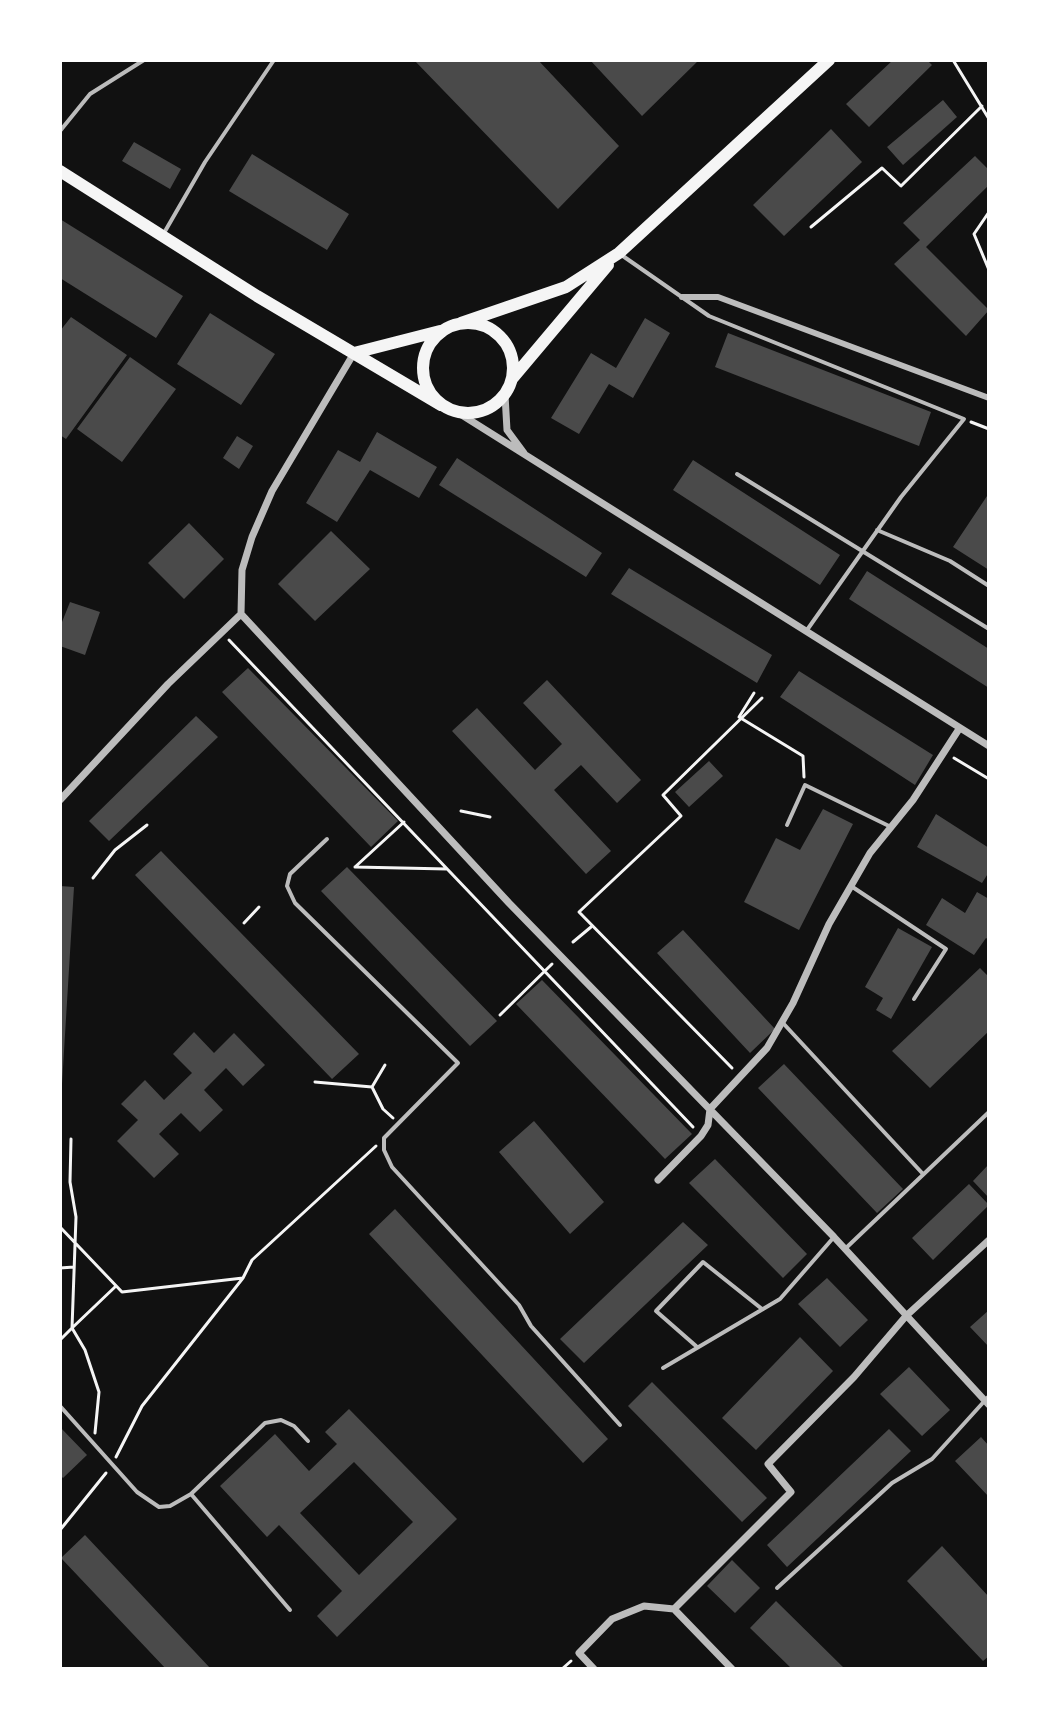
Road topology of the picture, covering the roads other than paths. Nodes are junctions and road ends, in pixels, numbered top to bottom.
1 (144, 60) edge
2 (274, 60) edge
3 (829, 60) edge
4 (60, 131) edge
5 (60, 171) edge
6 (162, 235) junction
7 (619, 253) junction
8 (682, 297) junction
9 (461, 323) junction
10 (444, 330) junction
11 (354, 353) junction
12 (512, 379) junction
13 (505, 395) junction
14 (989, 398) edge
15 (441, 405) junction
16 (457, 412) junction
17 (527, 458) junction
18 (737, 474) dead end
19 (877, 530) junction
20 (861, 553) junction
21 (989, 586) edge
22 (241, 614) junction
23 (989, 629) edge
24 (805, 632) junction
25 (959, 729) junction
26 (989, 746) edge
27 (60, 800) edge
28 (787, 825) dead end
29 (891, 827) junction
30 (327, 839) dead end
31 (851, 886) junction
32 (914, 999) dead end
33 (782, 1022) junction
34 (710, 1109) junction
35 (989, 1112) edge
36 (923, 1174) junction
37 (658, 1180) dead end
38 (834, 1237) junction
39 (989, 1240) edge
40 (845, 1249) junction
41 (762, 1309) junction
42 (906, 1316) junction
43 (696, 1347) junction
44 (663, 1368) dead end
45 (988, 1400) edge
46 (60, 1406) edge
47 (620, 1425) dead end
48 (308, 1441) dead end
49 (191, 1494) junction
50 (777, 1588) dead end
51 (674, 1609) junction
52 (290, 1610) dead end
53 (594, 1669) edge
54 (732, 1669) edge

1 - 4 lane
2 - 6 lane
3 - 7 main road
5 - 6 main road
6 - 11 main road
7 - 8 lane
7 - 9 main road
7 - 12 main road
8 - 14 street
8 - 19 lane
9 - 10 main road
9 - 12 main road
10 - 11 main road
10 - 15 main road
11 - 15 main road
11 - 22 street
12 - 13 main road
13 - 16 main road
13 - 17 street
15 - 16 main road
16 - 17 street
17 - 24 street
18 - 20 lane
19 - 20 lane
19 - 21 lane
20 - 23 lane
20 - 24 lane
22 - 27 street
22 - 34 street
24 - 25 street
25 - 26 street
25 - 29 street
28 - 29 lane
29 - 31 street
30 - 47 lane
31 - 32 lane
31 - 33 street
33 - 34 street
33 - 36 lane
34 - 37 street
34 - 38 street
35 - 36 lane
36 - 40 lane
38 - 40 street
38 - 41 lane
39 - 42 street
40 - 42 street
41 - 43 lane
41 - 43 lane
42 - 45 street
42 - 51 street
43 - 44 lane
45 - 50 lane
46 - 49 lane
48 - 49 lane
49 - 52 lane
51 - 53 street
51 - 54 street

